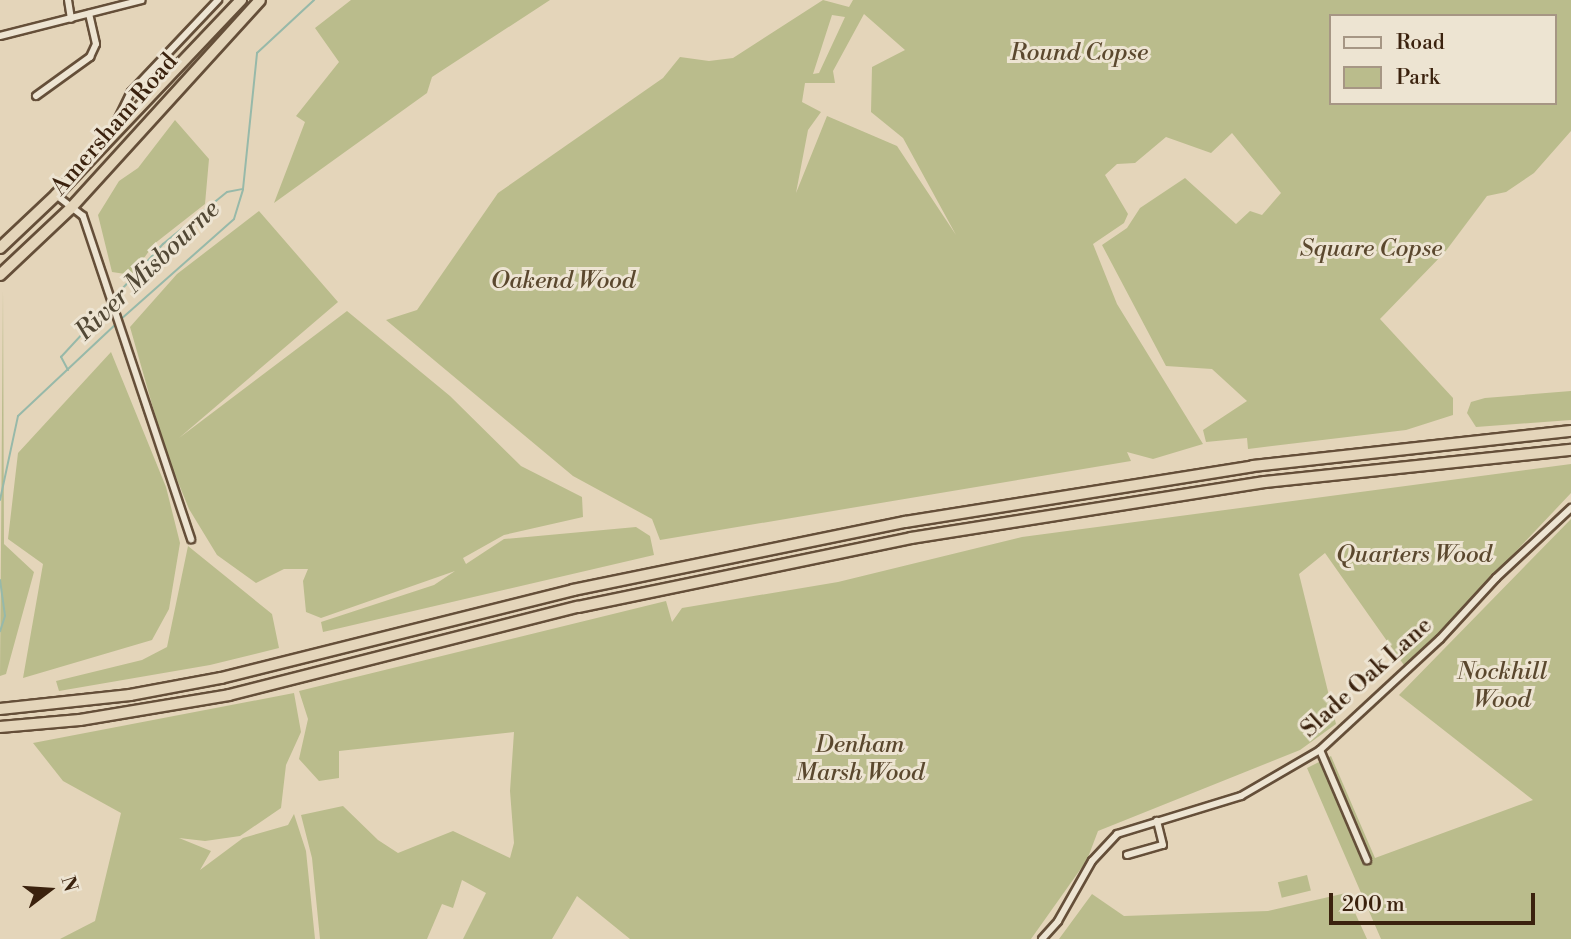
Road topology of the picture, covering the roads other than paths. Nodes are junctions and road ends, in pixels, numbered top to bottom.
1 (68, 0) edge
2 (142, 0) edge
3 (218, 0) edge
4 (241, 0) edge
5 (260, 0) edge
6 (89, 14) junction
7 (71, 19) junction
8 (0, 36) edge
9 (36, 96) dead end
10 (109, 140) junction
11 (57, 195) junction
12 (70, 209) junction
13 (0, 248) edge
14 (0, 275) edge
15 (1571, 432) edge
16 (1571, 450) edge
17 (1571, 508) edge
18 (191, 539) dead end
19 (0, 709) edge
20 (0, 727) edge
21 (1320, 750) junction
22 (1157, 821) junction
23 (1127, 855) dead end
24 (1367, 860) dead end
25 (1042, 939) edge

1 - 7 street
2 - 6 street
3 - 10 street
4 - 10 highway
5 - 12 highway, Amersham Road
6 - 7 street
6 - 9 street
7 - 8 street
10 - 11 highway
11 - 12 street
11 - 13 highway
12 - 14 highway, Amersham Road
12 - 18 street
15 - 19 highway
16 - 20 highway
17 - 21 street, Slade Oak Lane
21 - 22 street, Slade Oak Lane
21 - 24 street
22 - 23 street
22 - 25 street, Slade Oak Lane

